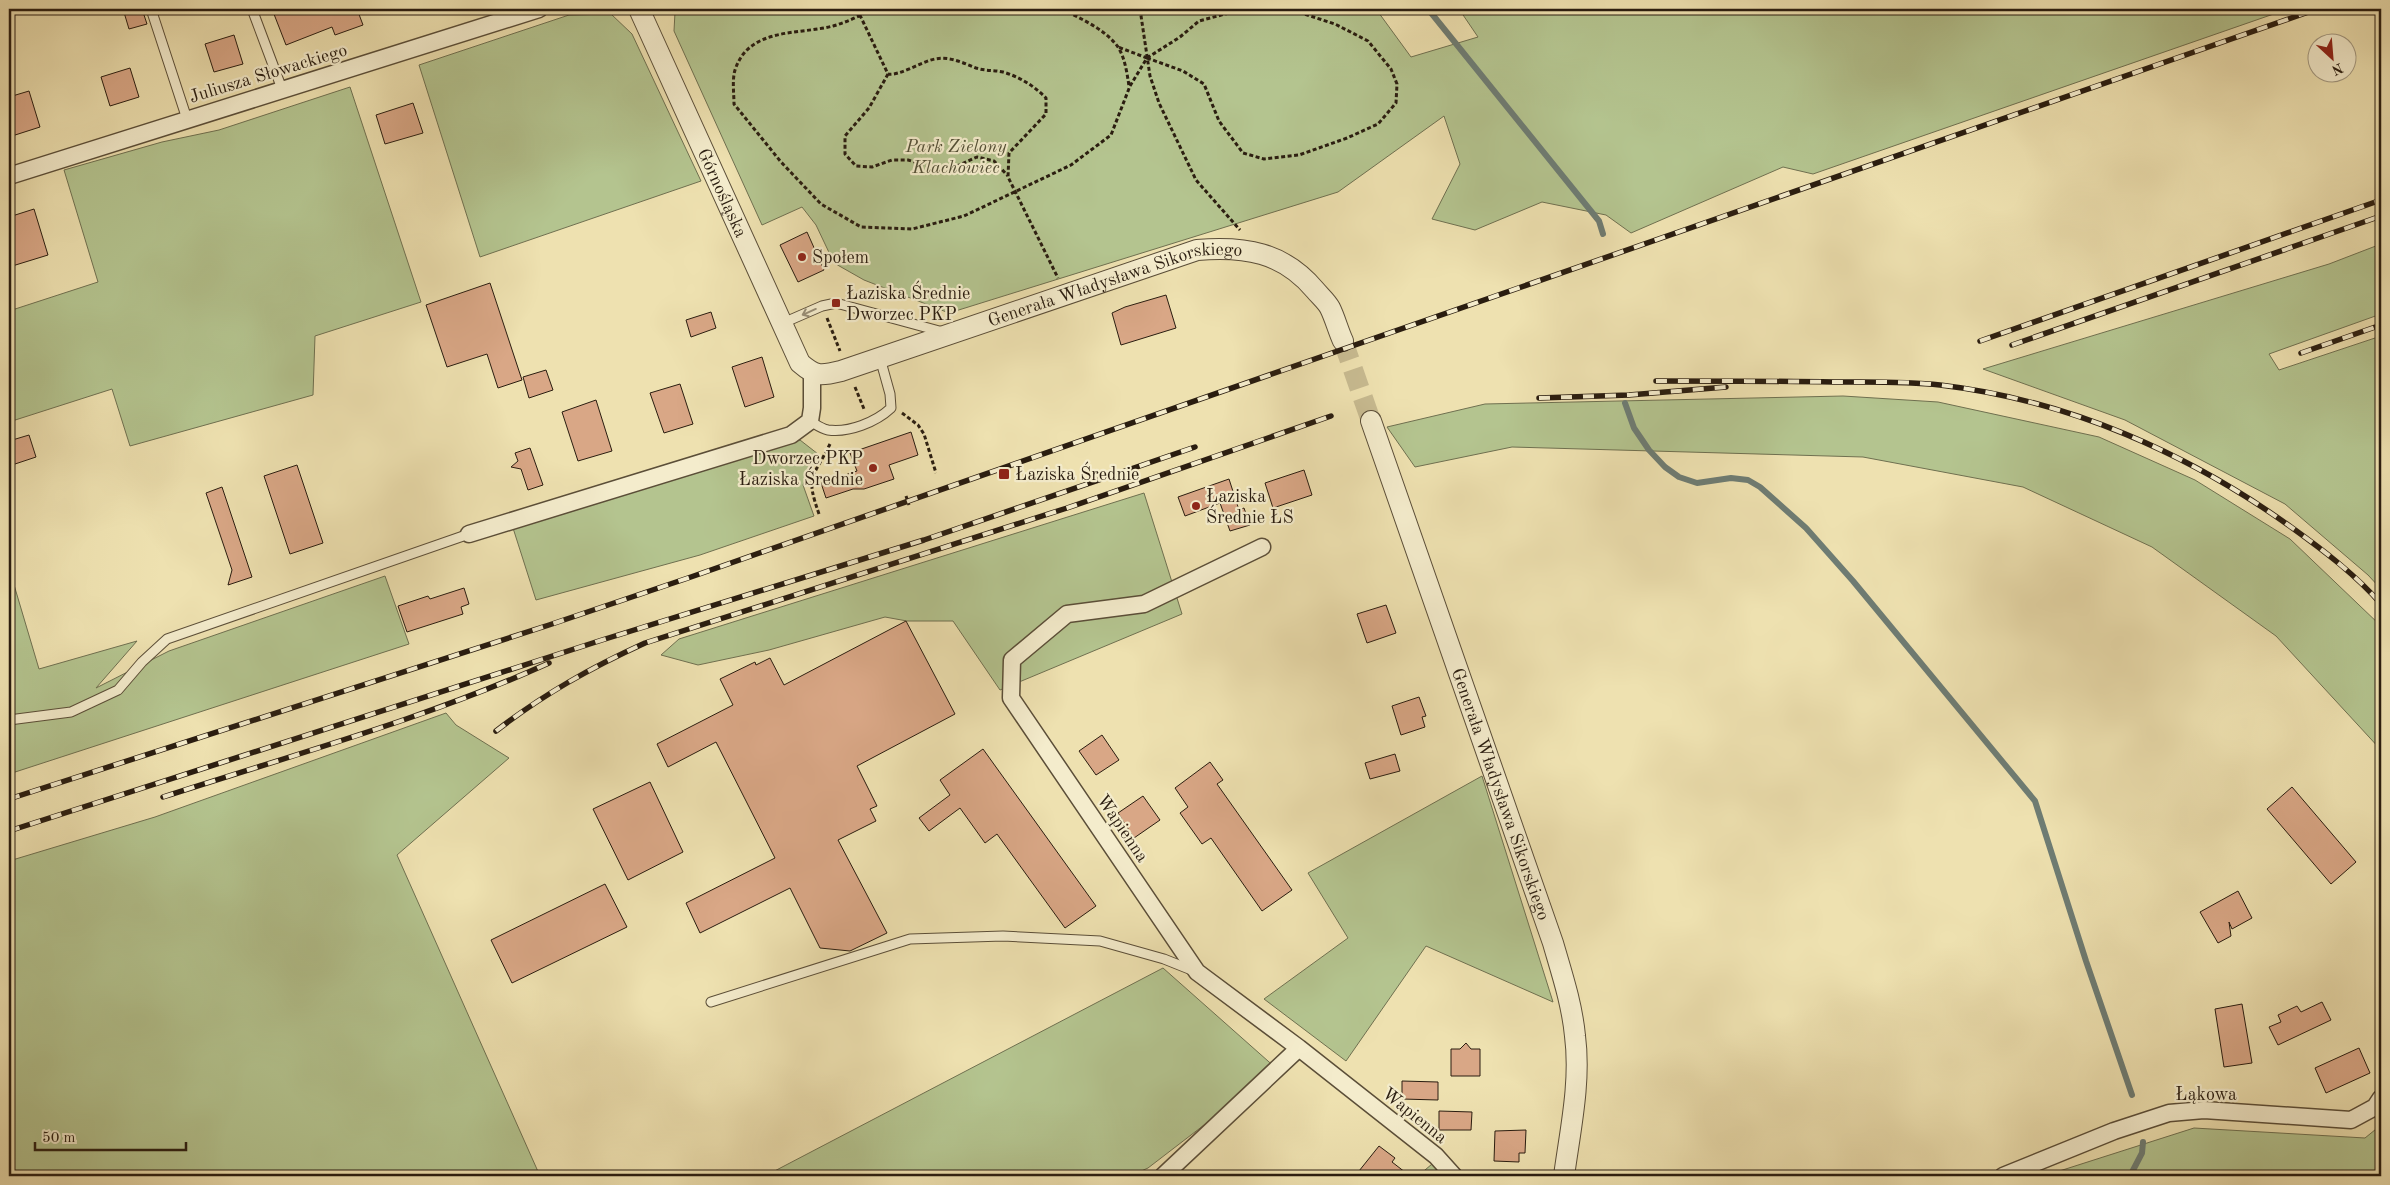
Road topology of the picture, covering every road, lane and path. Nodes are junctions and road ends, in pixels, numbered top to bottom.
1 (151, 9) edge
2 (252, 9) edge
3 (539, 9) edge
4 (640, 9) edge
5 (857, 9) edge
6 (872, 9) edge
7 (1062, 9) edge
8 (1140, 9) edge
9 (1244, 9) edge
10 (1265, 9) edge
11 (860, 16) junction
12 (1118, 47) junction
13 (1147, 58) junction
14 (888, 74) junction
15 (1130, 86) junction
16 (282, 89) junction
17 (188, 119) junction
18 (9, 176) edge
19 (1008, 176) junction
20 (1015, 191) junction
21 (1261, 252) junction
22 (1059, 281) dead end
23 (783, 324) junction
24 (948, 334) junction
25 (1343, 341) tunnel mouth
26 (880, 358) junction
27 (812, 373) junction
28 (891, 408) junction
29 (810, 420) junction
30 (1371, 421) tunnel mouth
31 (837, 430) junction
32 (936, 473) dead end
33 (906, 496) dead end
34 (909, 505) dead end
35 (819, 514) dead end
36 (470, 534) joint
37 (1262, 547) dead end
38 (9, 720) edge
39 (1197, 972) junction
40 (711, 1002) dead end
41 (1299, 1048) junction
42 (2381, 1098) edge
43 (1163, 1176) edge
44 (1454, 1176) edge
45 (1564, 1176) edge
46 (2003, 1176) edge

1 - 17 lane
2 - 16 lane
3 - 16 street, Juliusza Słowackiego
4 - 23 street, Górnośląska
5 - 11 path
6 - 11 path
7 - 12 path
8 - 13 path
9 - 13 path
10 - 13 path
11 - 14 path
11 - 20 path
12 - 13 path
12 - 15 path
13 - 15 path
13 - 21 path
14 - 19 path
14 - 19 path
15 - 20 path
16 - 17 street, Juliusza Słowackiego
17 - 18 street, Juliusza Słowackiego
19 - 20 path
20 - 22 path
21 - 24 street, Generała Władysława Sikorskiego
21 - 25 street, Generała Władysława Sikorskiego
24 -> 23 lane
23 - 27 street, Górnośląska
24 - 26 street, Generała Władysława Sikorskiego
26 - 27 street, Generała Władysława Sikorskiego
26 - 28 lane
27 - 29 street
28 - 31 lane
28 - 32 path
29 - 31 lane
29 - 36 street
30 - 45 street, Generała Władysława Sikorskiego
31 - 35 path
33 - 34 path
36 - 38 lane
37 - 39 street, Wapienna
39 - 40 lane
39 - 41 street, Wapienna
41 - 43 street
41 - 44 street, Wapienna
42 - 46 street, Łąkowa

